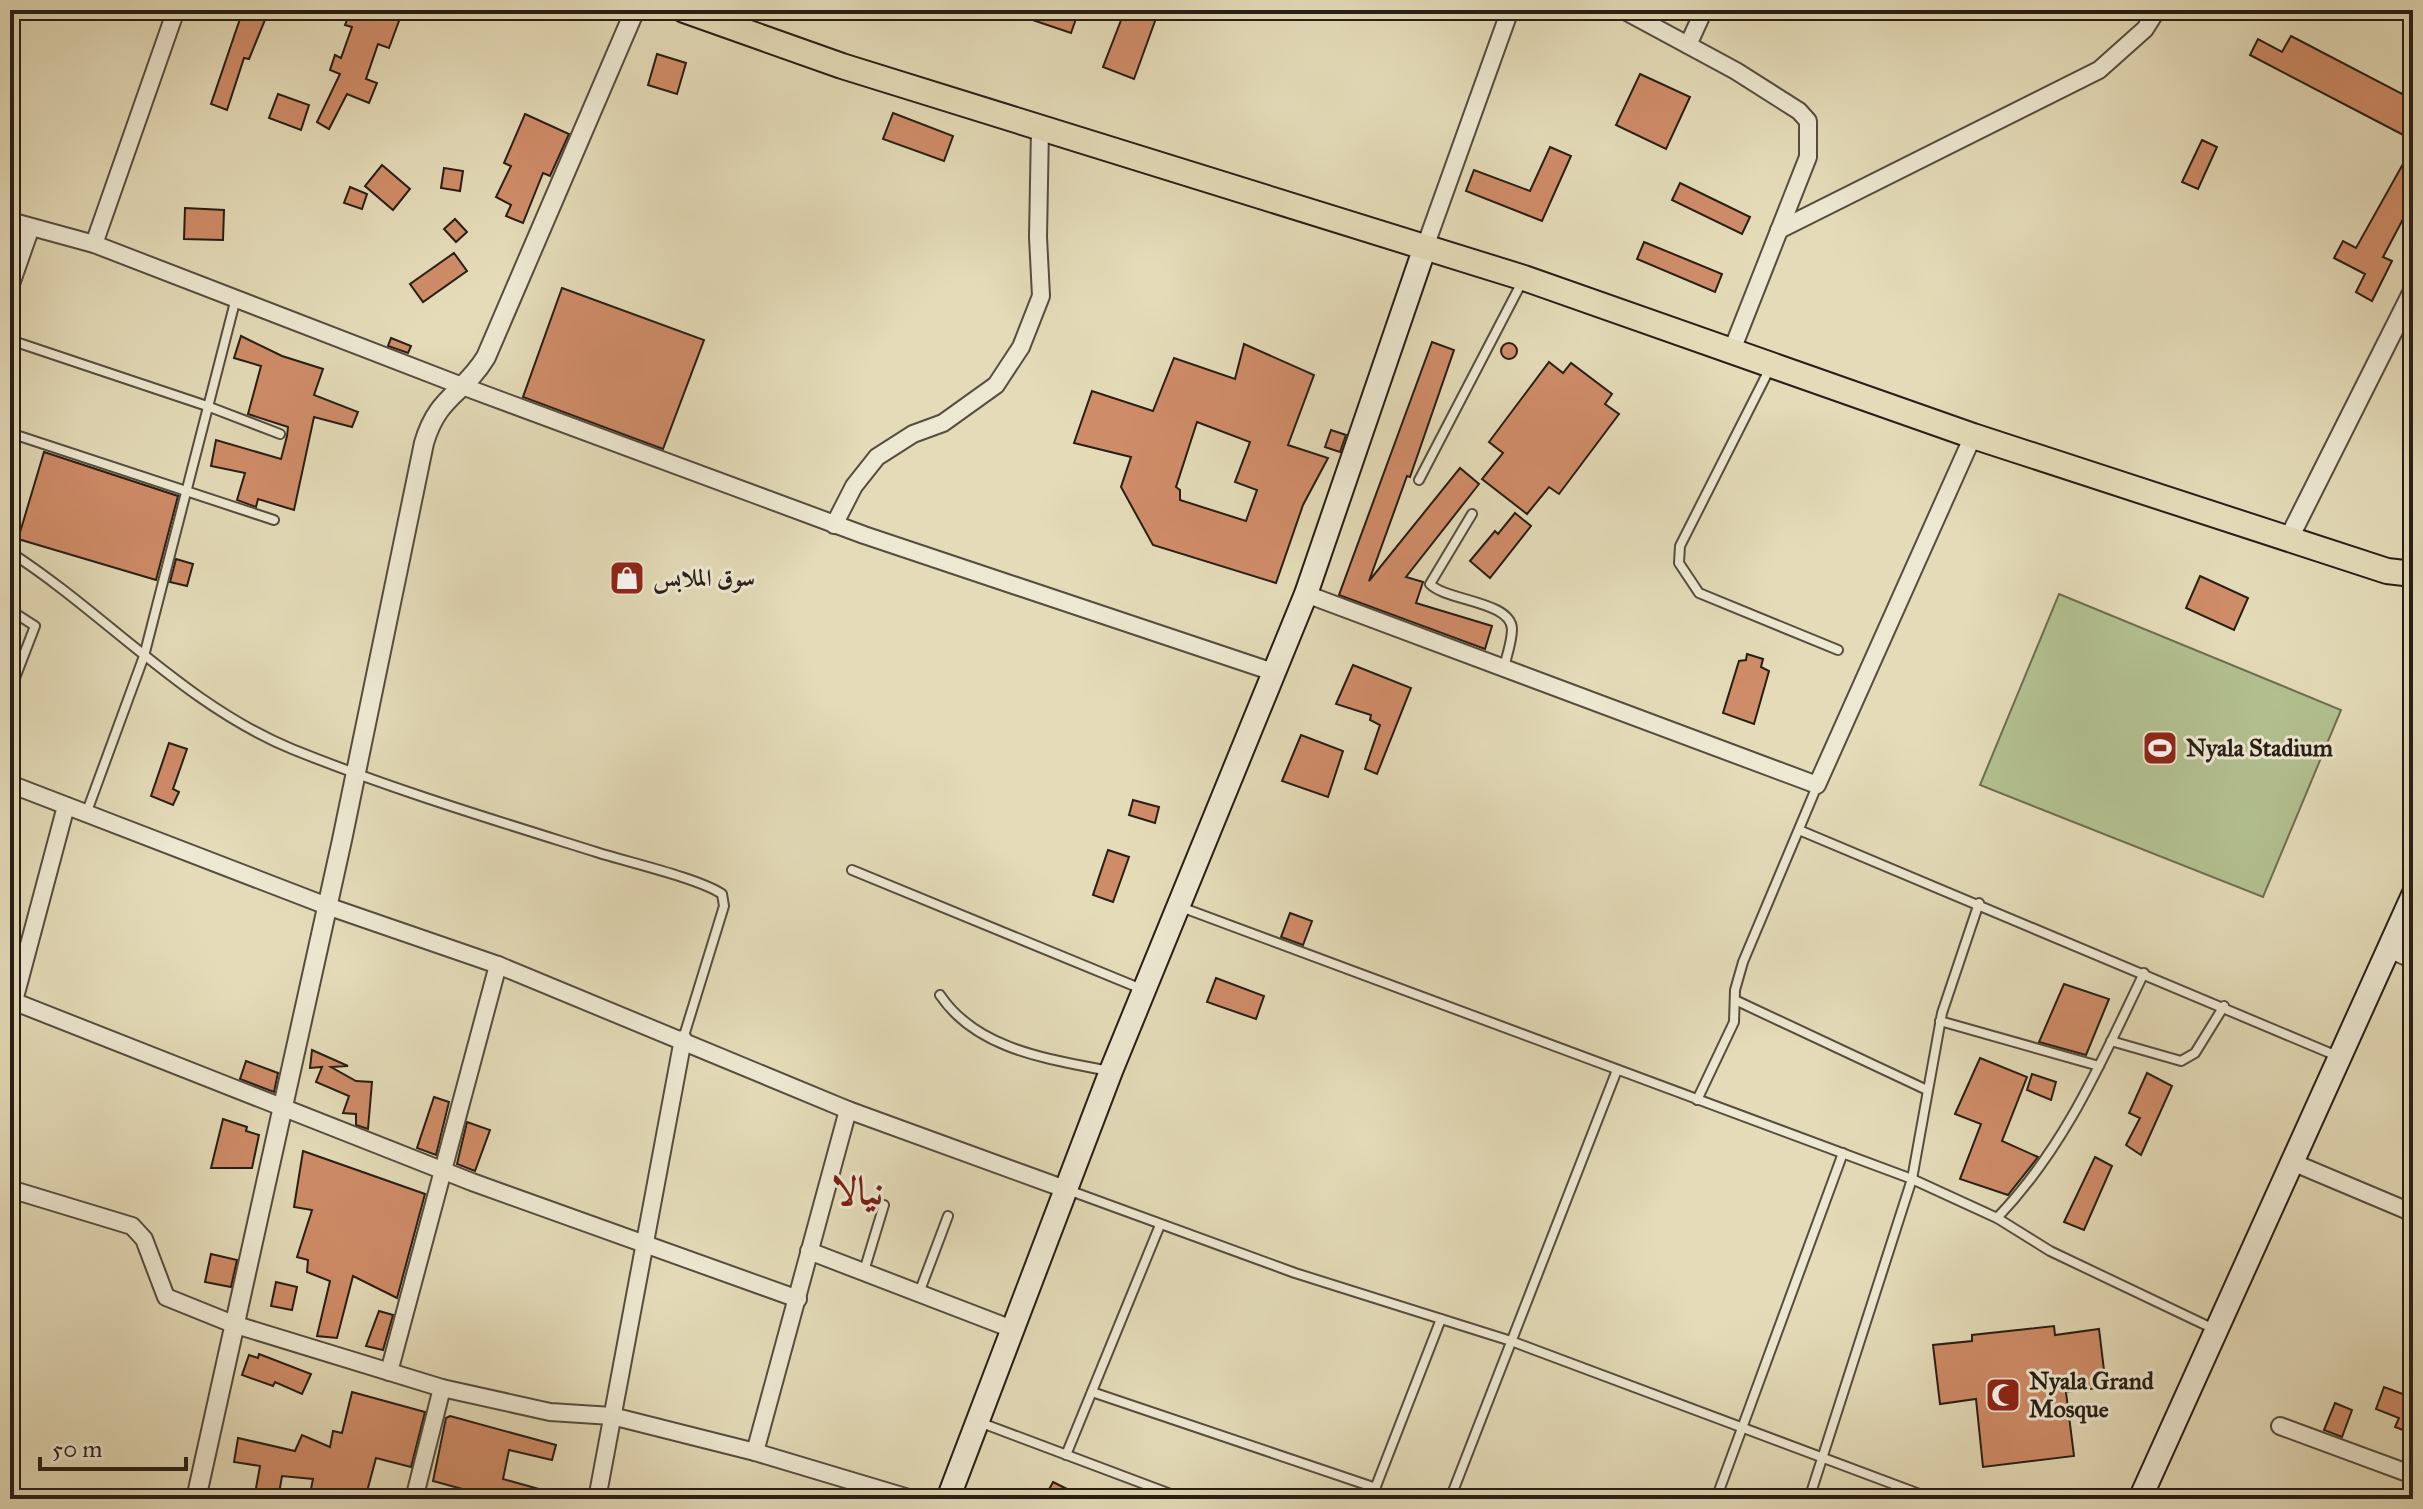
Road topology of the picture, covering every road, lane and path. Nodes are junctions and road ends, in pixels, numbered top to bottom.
1 (176, 10) edge
2 (635, 10) edge
3 (684, 10) edge
4 (1510, 10) edge
5 (1623, 10) edge
6 (1704, 10) edge
7 (2157, 10) edge
8 (1688, 45) junction
9 (1040, 128) junction
10 (10, 221) edge
11 (31, 227) junction
12 (1779, 230) junction
13 (94, 244) junction
14 (1425, 247) junction
15 (1524, 278) junction
16 (10, 287) edge
17 (2413, 291) edge
18 (236, 298) junction
19 (10, 340) edge
20 (1732, 350) junction
21 (1772, 364) junction
22 (462, 386) junction
23 (207, 406) junction
24 (10, 433) edge
25 (280, 434) dead end
26 (1973, 436) junction
27 (1419, 480) dead end
28 (186, 490) junction
29 (1472, 514) dead end
30 (274, 520) dead end
31 (834, 525) junction
32 (2289, 538) junction
33 (10, 552) edge
34 (2387, 571) junction
35 (2413, 574) edge
36 (2413, 587) edge
37 (1306, 594) junction
38 (10, 610) edge
39 (1838, 650) dead end
40 (144, 656) junction
41 (1504, 668) junction
42 (1273, 672) junction
43 (10, 691) edge
44 (356, 774) junction
45 (10, 784) edge
46 (1817, 785) junction
47 (66, 806) junction
48 (86, 814) junction
49 (1799, 830) junction
50 (852, 870) dead end
51 (2413, 895) edge
52 (1979, 903) junction
53 (327, 906) junction
54 (1178, 906) junction
55 (2389, 949) junction
56 (2413, 960) edge
57 (498, 965) junction
58 (2144, 973) junction
59 (1145, 991) junction
60 (940, 995) dead end
61 (1735, 1000) junction
62 (11, 1006) edge
63 (2224, 1006) junction
64 (1940, 1021) junction
65 (683, 1039) junction
66 (2111, 1041) junction
67 (2340, 1057) junction
68 (2099, 1066) junction
69 (1617, 1070) junction
70 (1111, 1071) junction
71 (1927, 1090) junction
72 (1697, 1100) junction
73 (282, 1109) junction
74 (848, 1110) junction
75 (1843, 1153) junction
76 (2292, 1162) junction
77 (443, 1171) junction
78 (1912, 1179) junction
79 (10, 1189) edge
80 (1065, 1189) junction
81 (884, 1205) dead end
82 (2413, 1213) edge
83 (948, 1216) dead end
84 (1997, 1218) junction
85 (1160, 1225) junction
86 (644, 1247) junction
87 (809, 1251) junction
88 (864, 1271) junction
89 (919, 1293) junction
90 (798, 1299) junction
91 (1441, 1319) junction
92 (233, 1324) junction
93 (1012, 1329) junction
94 (2216, 1330) junction
95 (1511, 1341) junction
96 (389, 1372) junction
97 (442, 1388) junction
98 (1092, 1392) junction
99 (612, 1416) junction
100 (976, 1421) junction
101 (2280, 1426) dead end
102 (1741, 1427) junction
103 (755, 1452) junction
104 (1066, 1455) junction
105 (1824, 1456) junction
106 (2413, 1475) edge
107 (1376, 1488) junction
108 (1928, 1498) edge
109 (196, 1499) edge
110 (414, 1499) edge
111 (597, 1499) edge
112 (912, 1499) edge
113 (948, 1499) edge
114 (1184, 1499) edge
115 (1371, 1499) edge
116 (1450, 1499) edge
117 (1716, 1499) edge
118 (1809, 1499) edge
119 (2140, 1499) edge

1 - 13 street
2 - 22 street
3 - 9 main road
4 - 14 street
5 - 8 street
6 - 8 street
7 - 12 street
8 - 12 street
9 - 14 main road
9 - 31 street
10 - 11 street
11 - 13 street
11 - 16 street
12 - 20 street
13 - 18 street
14 - 15 main road
14 - 37 main road
15 - 20 main road
15 - 27 lane
17 - 32 street
18 - 22 street
18 - 23 lane
19 - 23 lane
20 - 21 main road
21 - 26 main road
21 - 39 lane
22 - 31 street
22 - 44 street
23 - 25 lane
23 - 28 lane
24 - 28 lane
26 - 32 main road
26 - 46 street
28 - 30 lane
28 - 40 lane
29 - 41 lane
31 - 42 street
32 - 34 main road
33 - 40 lane
34 - 35 main road
34 - 36 main road
37 - 41 street
37 - 42 main road
38 - 43 lane
40 - 44 lane
40 - 48 lane
41 - 46 street
42 - 54 main road
44 - 53 street
44 - 65 lane
45 - 47 street
46 - 49 lane
47 - 48 street
47 - 62 street
48 - 53 street
49 - 52 lane
49 - 61 lane
50 - 59 lane
51 - 55 main road
52 - 58 lane
52 - 64 lane
53 - 57 street
53 - 73 street
54 - 59 main road
54 - 69 lane
55 - 56 street
55 - 67 main road
57 - 65 street
57 - 77 street
58 - 63 lane
58 - 66 lane
59 - 70 main road
60 - 70 lane
61 - 71 lane
61 - 72 lane
62 - 73 street
63 - 66 lane
63 - 67 lane
64 - 68 lane
64 - 71 lane
65 - 74 street
65 - 86 street
66 - 68 lane
67 - 76 main road
68 - 84 lane
69 - 72 lane
69 - 95 lane
70 - 80 main road
71 - 78 lane
72 - 75 lane
73 - 77 street
73 - 92 street
74 - 80 street
74 - 87 street
75 - 78 lane
75 - 102 lane
76 - 82 street
76 - 94 main road
77 - 86 street
77 - 96 street
78 - 84 lane
78 - 105 lane
79 - 92 street
80 - 85 lane
80 - 93 main road
81 - 88 lane
83 - 89 lane
84 - 94 lane
85 - 91 lane
85 - 98 lane
86 - 90 street
86 - 99 street
87 - 88 street
87 - 90 street
88 - 89 street
89 - 93 street
90 - 103 street
91 - 95 lane
91 - 107 lane
92 - 96 street
92 - 109 street
93 - 100 main road
94 - 119 main road
95 - 102 lane
95 - 116 lane
96 - 97 street
97 - 99 street
97 - 110 street
98 - 104 lane
98 - 107 lane
99 - 103 street
99 - 111 street
100 - 104 lane
100 - 113 main road
101 - 106 street
102 - 105 lane
102 - 117 lane
103 - 112 street
104 - 114 lane
105 - 108 lane
105 - 118 lane
107 - 115 lane

